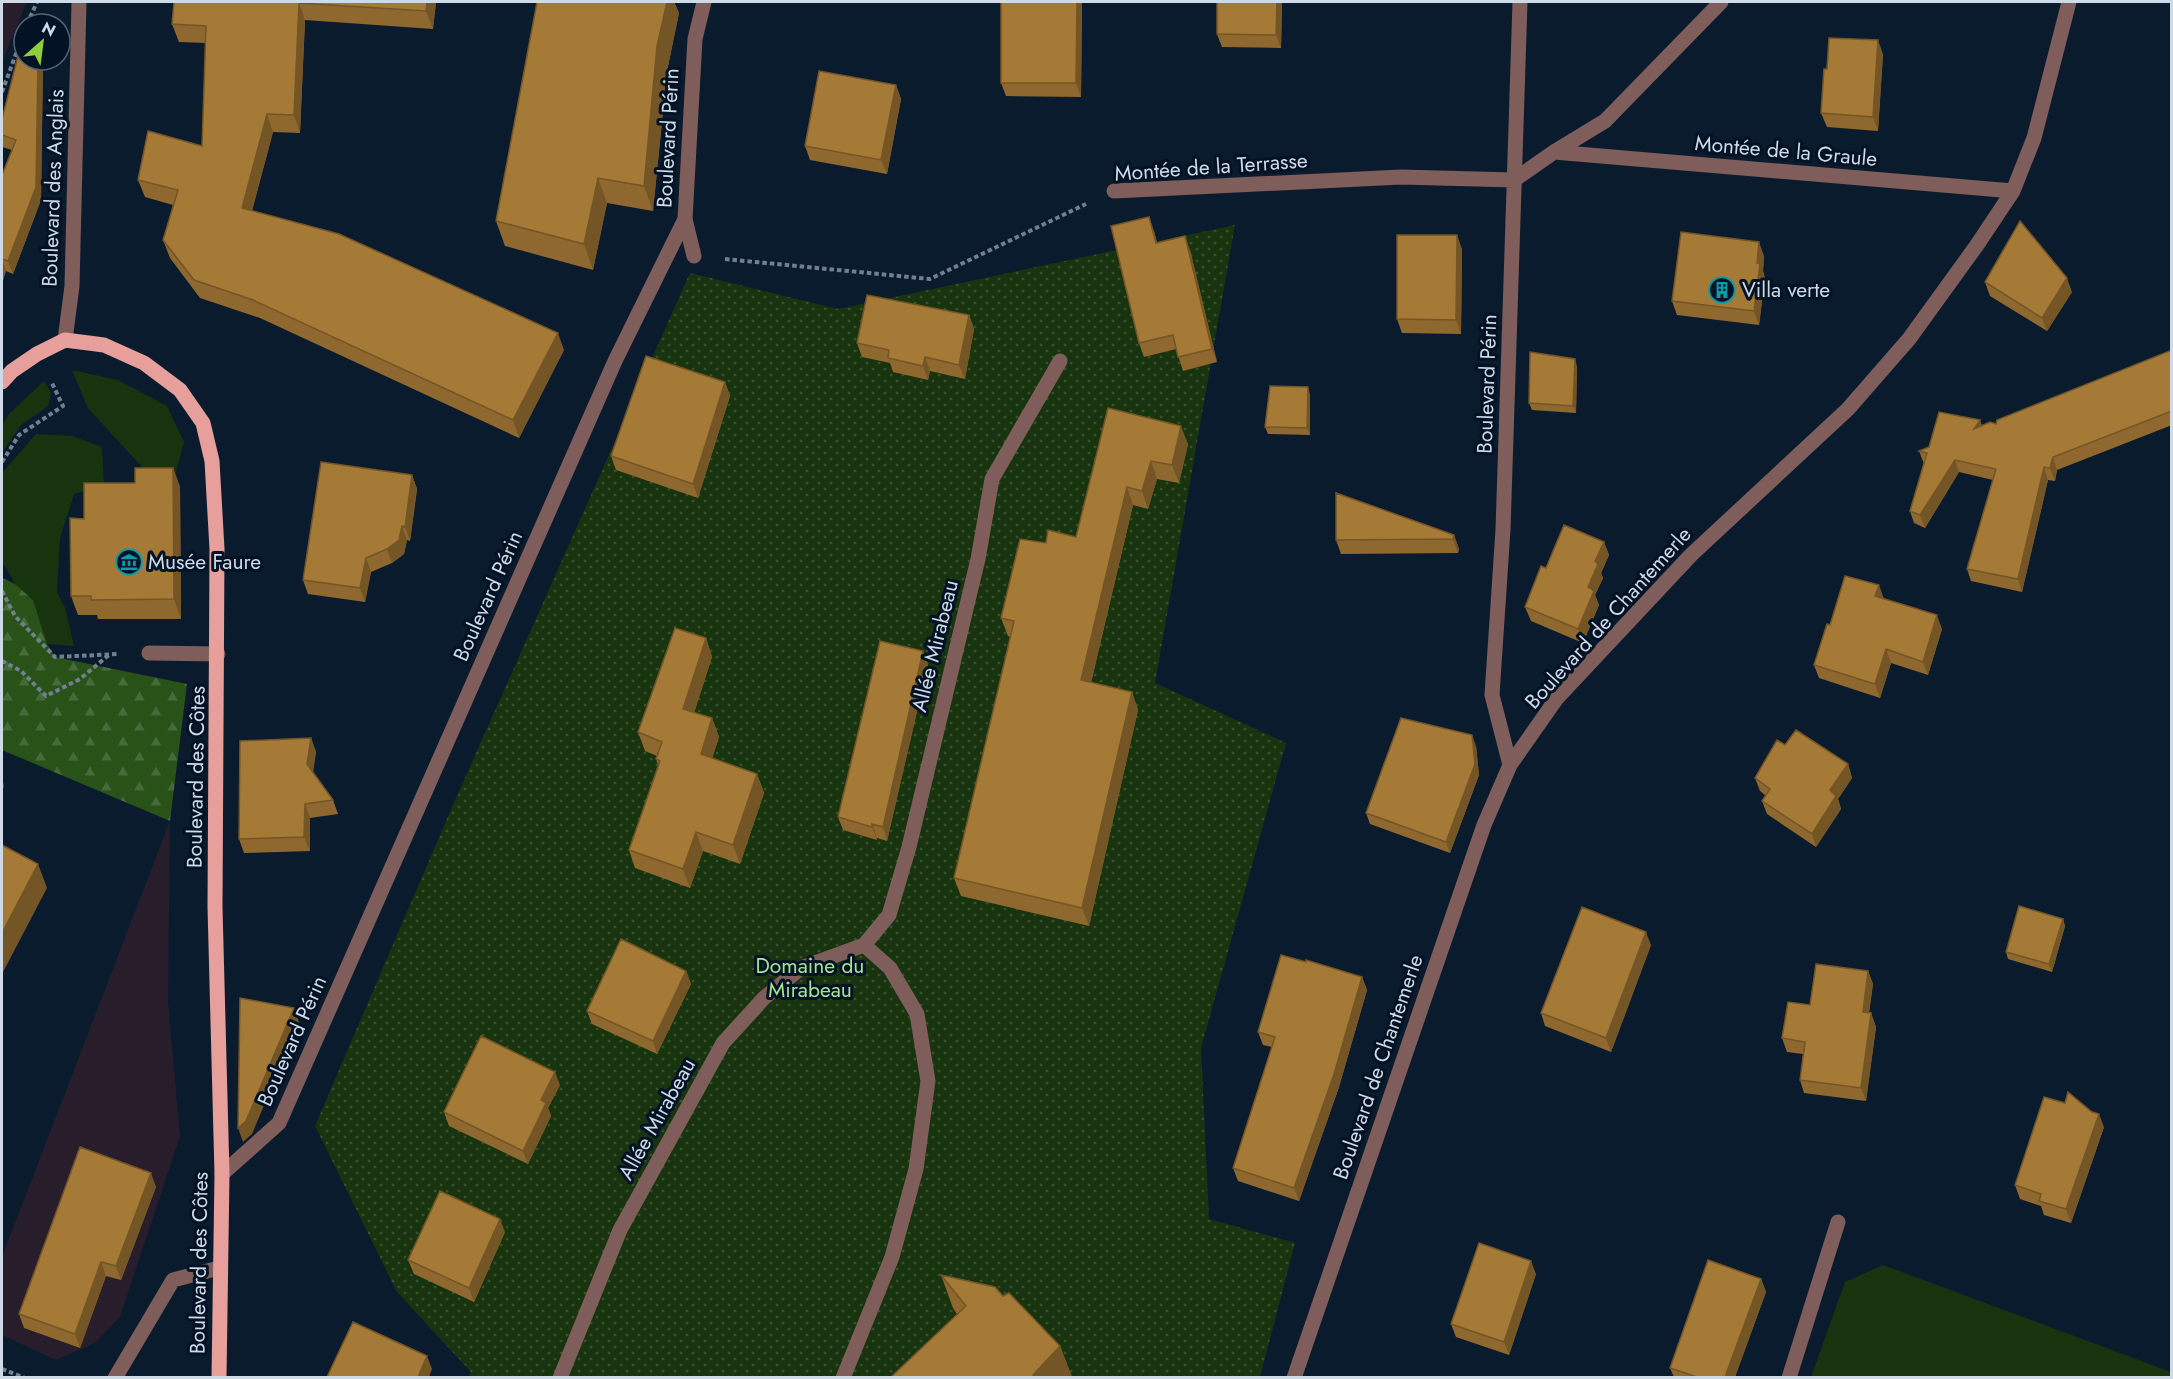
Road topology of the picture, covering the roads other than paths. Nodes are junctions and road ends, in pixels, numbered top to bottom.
1 (79, 2) edge
2 (704, 2) edge
3 (1520, 2) edge
4 (1721, 2) edge
5 (2069, 2) edge
6 (1554, 152) junction
7 (1514, 180) junction
8 (1114, 190) road end
9 (2013, 191) junction
10 (685, 219) junction
11 (694, 256) road end
12 (65, 340) junction
13 (1060, 362) dead end
14 (2, 382) edge
15 (149, 653) road end
16 (218, 654) junction
17 (1510, 765) junction
18 (864, 945) junction
19 (222, 1174) junction
20 (1838, 1222) dead end
21 (219, 1268) junction
22 (116, 1377) edge
23 (219, 1377) edge
24 (560, 1377) edge
25 (843, 1377) edge
26 (1294, 1377) edge
27 (1789, 1377) edge

1 - 12 street, Boulevard des Anglais
2 - 10 street, Boulevard Périn
3 - 7 street, Boulevard Périn
4 - 6 street
5 - 9 street, Boulevard de Chantemerle
6 - 7 street
6 - 9 street, Montée de la Graule
7 - 8 street, Montée de la Terrasse
7 - 17 street, Boulevard Périn
9 - 17 street, Boulevard de Chantemerle
10 - 11 street
10 - 19 street, Boulevard Périn
12 - 14 main road
12 - 16 main road, Boulevard des Côtes
13 - 18 street, Allée Mirabeau
15 - 16 street
16 - 19 main road, Boulevard des Côtes
17 - 26 street, Boulevard de Chantemerle
18 - 24 street, Allée Mirabeau
18 - 25 street
19 - 21 main road, Boulevard des Côtes
20 - 27 street
21 - 22 street
21 - 23 main road, Boulevard des Côtes

